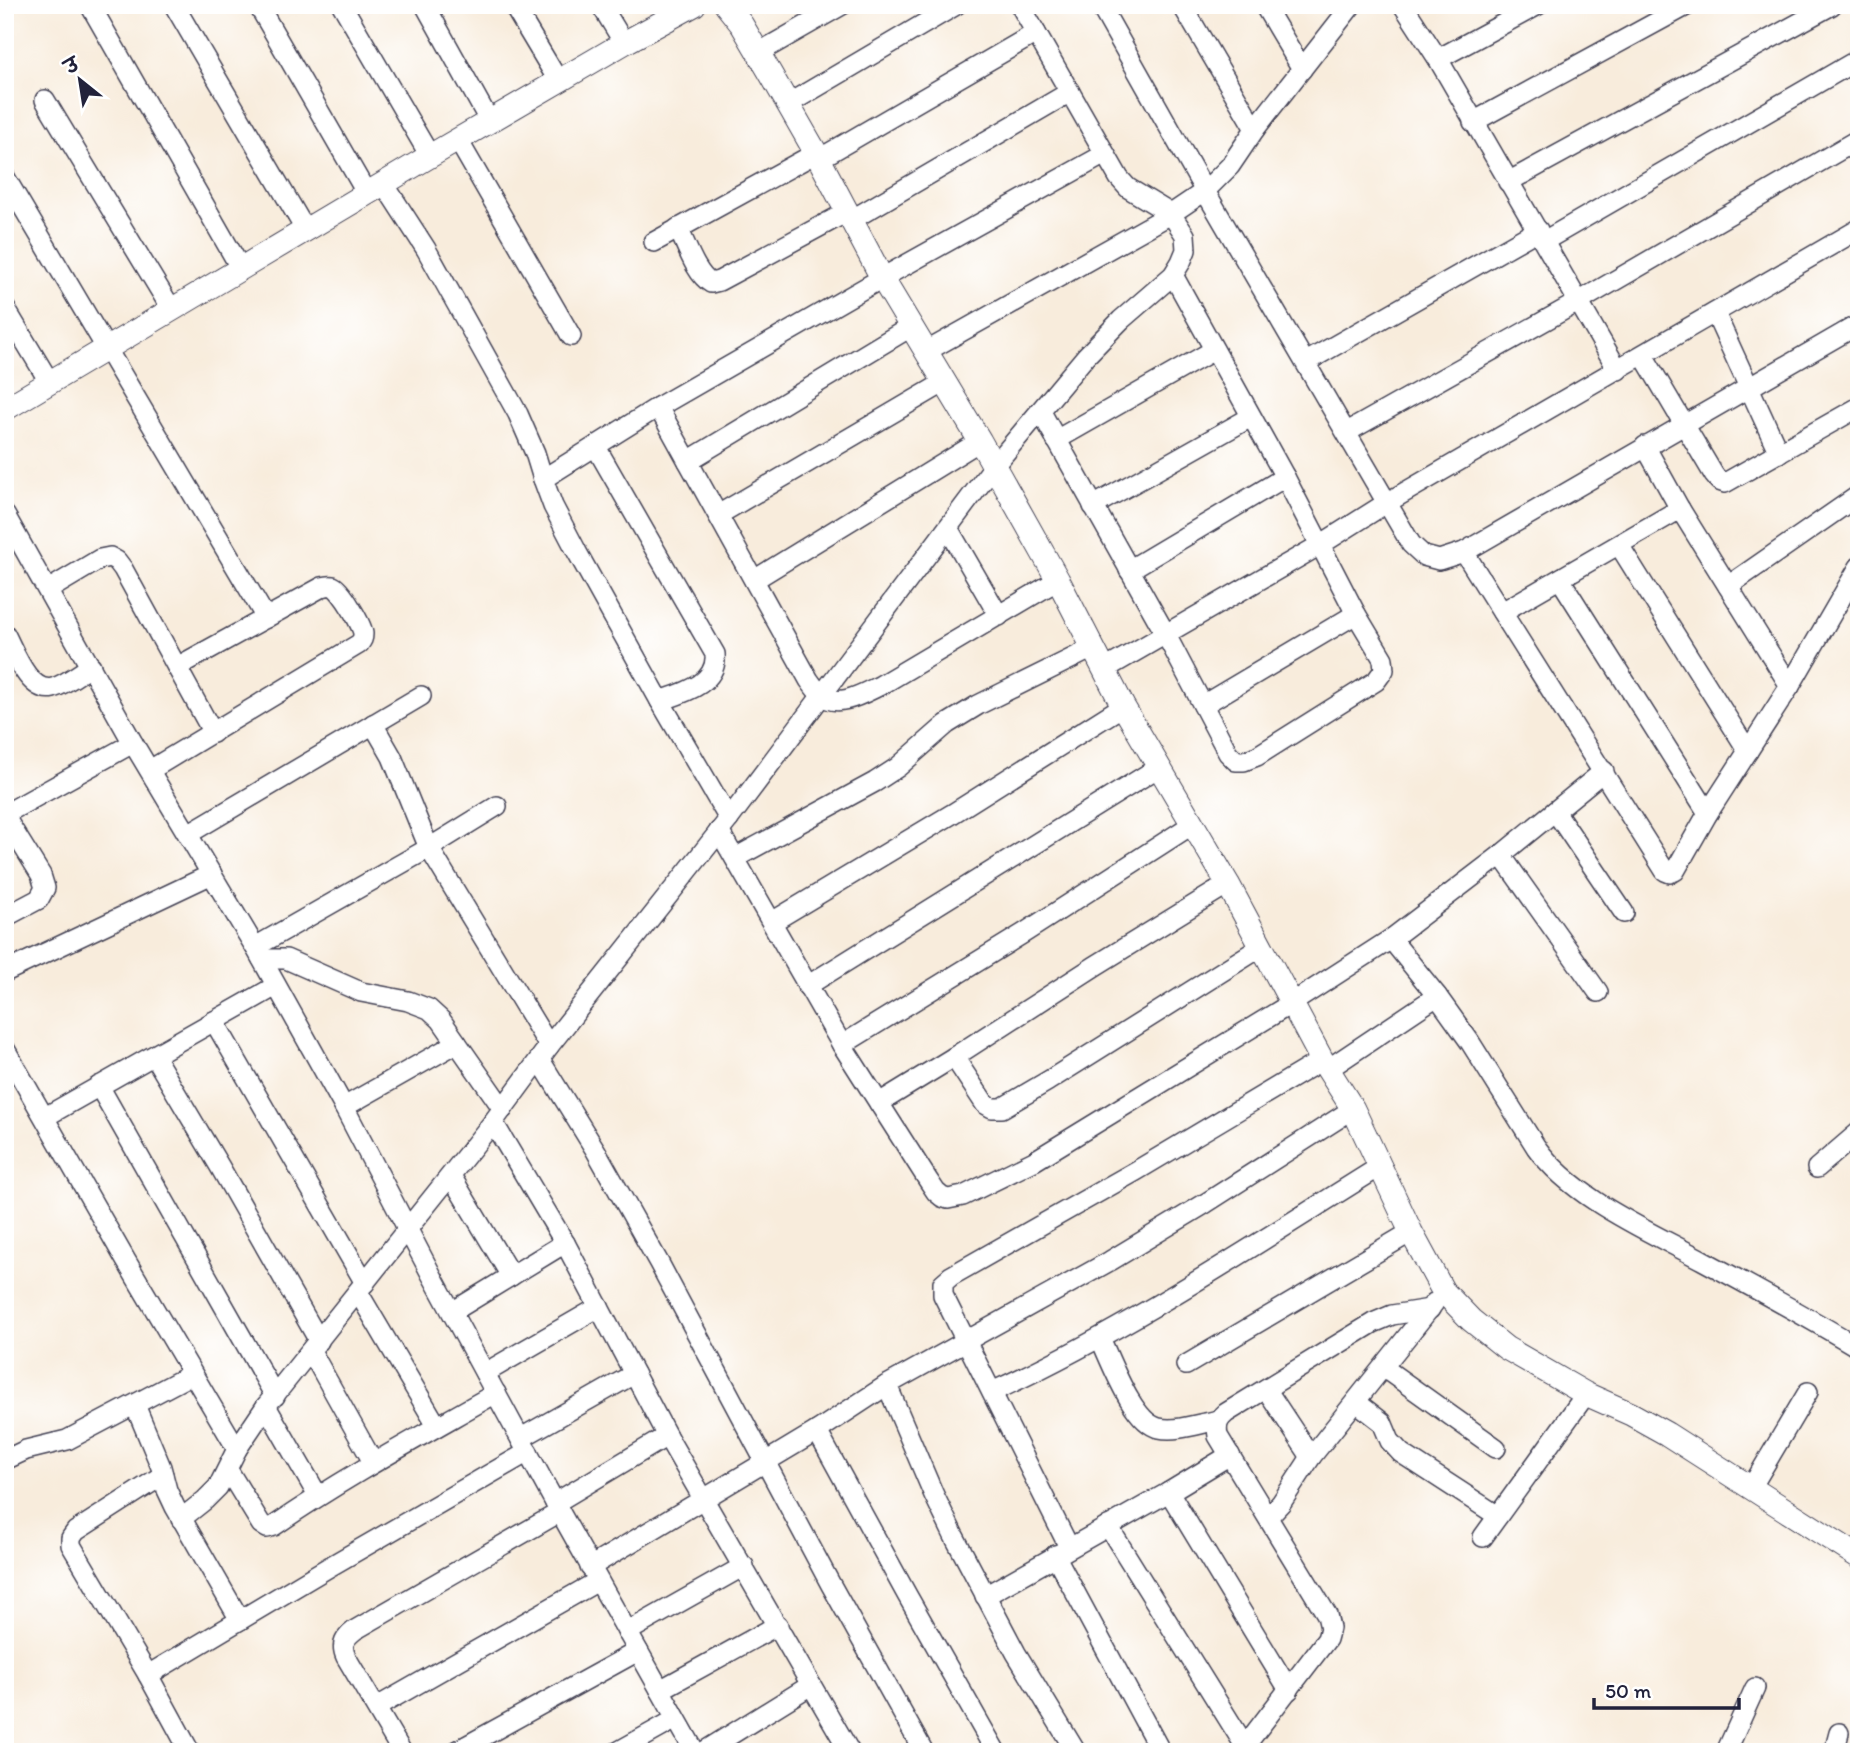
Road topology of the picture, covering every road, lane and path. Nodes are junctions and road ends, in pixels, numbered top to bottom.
1 (90, 5) edge
2 (174, 5) edge
3 (258, 5) edge
4 (342, 5) edge
5 (425, 5) edge
6 (513, 5) edge
7 (601, 5) edge
8 (694, 5) edge
9 (726, 5) edge
10 (842, 5) edge
11 (956, 5) edge
12 (1020, 5) edge
13 (1100, 5) edge
14 (1182, 5) edge
15 (1264, 5) edge
16 (1403, 5) edge
17 (1538, 5) edge
18 (1688, 5) edge
19 (1832, 5) edge
20 (1348, 7) edge
21 (1036, 33) junction
22 (624, 43) junction
23 (758, 53) junction
24 (1438, 59) junction
25 (1859, 59) edge
26 (1302, 69) junction
27 (559, 82) junction
28 (1070, 92) junction
29 (45, 100) dead end
30 (788, 104) junction
31 (489, 122) junction
32 (1474, 122) junction
33 (1255, 128) junction
34 (1859, 139) edge
35 (457, 140) junction
36 (1105, 154) junction
37 (430, 156) junction
38 (817, 156) junction
39 (5, 177) edge
40 (1508, 182) junction
41 (376, 189) junction
42 (1205, 191) junction
43 (1171, 214) junction
44 (849, 216) junction
45 (678, 228) junction
46 (1859, 229) edge
47 (306, 230) junction
48 (1541, 235) junction
49 (654, 242) dead end
50 (241, 269) junction
51 (1173, 275) junction
52 (882, 278) junction
53 (1578, 302) junction
54 (5, 308) edge
55 (172, 310) junction
56 (1715, 313) junction
57 (1859, 324) edge
58 (912, 326) junction
59 (571, 336) dead end
60 (108, 349) junction
61 (1214, 349) junction
62 (927, 351) junction
63 (1643, 355) junction
64 (1306, 362) junction
65 (1618, 370) junction
66 (945, 382) junction
67 (50, 383) junction
68 (1749, 387) junction
69 (658, 407) junction
70 (1859, 407) edge
71 (5, 409) edge
72 (1041, 412) junction
73 (1251, 416) junction
74 (1684, 423) junction
75 (1347, 432) junction
76 (1056, 440) junction
77 (980, 441) junction
78 (1645, 446) junction
79 (596, 447) junction
80 (1779, 453) junction
81 (688, 461) junction
82 (994, 467) junction
83 (1285, 477) junction
84 (543, 479) junction
85 (1859, 495) edge
86 (1388, 502) junction
87 (1093, 506) junction
88 (1680, 509) junction
89 (718, 514) junction
90 (5, 515) edge
91 (948, 528) junction
92 (1320, 545) junction
93 (1619, 545) junction
94 (1464, 552) junction
95 (1859, 567) edge
96 (1129, 570) junction
97 (1560, 579) junction
98 (754, 580) junction
99 (1058, 580) junction
100 (1728, 586) junction
101 (48, 590) junction
102 (1502, 612) junction
103 (1356, 614) junction
104 (999, 615) junction
105 (266, 618) junction
106 (5, 634) edge
107 (1165, 634) junction
108 (1093, 648) junction
109 (92, 666) junction
110 (177, 667) junction
111 (1105, 669) junction
112 (1790, 687) junction
113 (421, 696) dead end
114 (821, 696) junction
115 (660, 701) junction
116 (1203, 705) junction
117 (1123, 706) junction
118 (373, 724) junction
119 (214, 733) junction
120 (133, 743) junction
121 (1748, 751) junction
122 (1158, 767) junction
123 (150, 770) junction
124 (1604, 771) junction
125 (497, 806) dead end
126 (1555, 811) junction
127 (1708, 813) junction
128 (5, 815) edge
129 (1193, 824) junction
130 (724, 825) junction
131 (188, 834) junction
132 (429, 848) junction
133 (1501, 855) junction
134 (735, 859) junction
135 (212, 874) junction
136 (1228, 884) junction
137 (1624, 914) dead end
138 (5, 917) edge
139 (772, 922) junction
140 (1391, 939) junction
141 (1261, 947) junction
142 (258, 953) junction
143 (5, 972) edge
144 (276, 986) junction
145 (807, 986) junction
146 (1598, 992) dead end
147 (1437, 996) junction
148 (1293, 1003) junction
149 (214, 1021) junction
150 (457, 1043) junction
151 (842, 1045) junction
152 (5, 1049) edge
153 (544, 1053) junction
154 (154, 1056) junction
155 (954, 1057) junction
156 (1325, 1064) junction
157 (99, 1086) junction
158 (879, 1102) junction
159 (344, 1107) junction
160 (1353, 1109) junction
161 (498, 1116) junction
162 (45, 1117) junction
163 (1859, 1132) edge
164 (1381, 1166) junction
165 (1817, 1168) dead end
166 (451, 1176) junction
167 (408, 1229) junction
168 (1411, 1231) junction
169 (565, 1243) junction
170 (511, 1276) junction
171 (361, 1288) junction
172 (1437, 1300) junction
173 (599, 1307) junction
174 (452, 1312) junction
175 (1100, 1338) junction
176 (967, 1342) junction
177 (315, 1346) junction
178 (1859, 1348) edge
179 (1186, 1365) dead end
180 (1384, 1368) junction
181 (485, 1373) junction
182 (192, 1374) junction
183 (634, 1374) junction
184 (887, 1385) junction
185 (1266, 1388) junction
186 (992, 1392) junction
187 (1808, 1392) dead end
188 (496, 1393) junction
189 (1586, 1394) junction
190 (271, 1401) junction
191 (1356, 1402) junction
192 (135, 1405) junction
193 (1219, 1420) junction
194 (437, 1426) junction
195 (817, 1431) junction
196 (667, 1436) junction
197 (525, 1445) junction
198 (1496, 1448) dead end
199 (237, 1449) junction
200 (1230, 1455) junction
201 (1311, 1457) junction
202 (5, 1460) edge
203 (373, 1462) junction
204 (766, 1462) junction
205 (228, 1469) junction
206 (163, 1475) junction
207 (1751, 1488) junction
208 (1169, 1492) junction
209 (318, 1496) junction
210 (704, 1500) junction
211 (557, 1508) junction
212 (1498, 1516) junction
213 (1268, 1517) junction
214 (181, 1519) junction
215 (1108, 1526) junction
216 (1483, 1537) dead end
217 (1062, 1551) junction
218 (1859, 1557) edge
219 (744, 1566) junction
220 (594, 1574) junction
221 (985, 1596) junction
222 (240, 1620) junction
223 (778, 1625) junction
224 (627, 1632) junction
225 (638, 1651) junction
226 (148, 1675) junction
227 (811, 1685) junction
228 (1755, 1688) dead end
229 (1289, 1689) junction
230 (660, 1690) junction
231 (377, 1707) junction
232 (676, 1719) junction
233 (1243, 1749) edge
234 (847, 1750) edge
235 (190, 1752) edge
236 (402, 1752) edge
237 (455, 1752) edge
238 (617, 1752) edge
239 (695, 1752) edge
240 (703, 1752) edge
241 (924, 1752) edge
242 (996, 1752) edge
243 (1076, 1752) edge
244 (1161, 1752) edge
245 (1726, 1752) edge

1 - 50 street
2 - 47 street
3 - 41 street
4 - 37 street
5 - 31 street
6 - 27 street
7 - 22 street
8 - 22 street
9 - 23 street
10 - 23 street
11 - 30 street
12 - 21 street
13 - 42 street
14 - 33 street
15 - 26 street
16 - 24 street
17 - 24 street
18 - 32 street
19 - 40 street
20 - 26 street
21 - 28 street
21 - 38 street
22 - 27 street
23 - 30 street
24 - 32 street
25 - 48 street
26 - 33 street
27 - 31 street
28 - 36 street
28 - 44 street
29 - 55 street
30 - 38 street
31 - 35 street
32 - 40 street
33 - 42 street
34 - 53 street
35 - 37 street
35 - 59 street
36 - 43 street
36 - 52 street
37 - 41 street
38 - 44 street
38 - 45 street
39 - 60 street
40 - 48 street
41 - 47 street
41 - 84 street
42 - 43 street
42 - 64 street
43 - 51 street
43 - 62 street
44 - 45 street
44 - 52 street
45 - 49 street
46 - 56 street
47 - 50 street
48 - 53 street
48 - 64 street
50 - 55 street
51 - 61 street
51 - 72 street
52 - 58 street
52 - 69 street
53 - 65 street
53 - 75 street
54 - 67 street
55 - 60 street
56 - 63 street
56 - 68 street
57 - 68 street
58 - 62 street
58 - 81 street
60 - 67 street
60 - 105 street
61 - 73 street
61 - 76 street
62 - 66 street
63 - 65 street
63 - 74 street
64 - 75 street
65 - 86 street
66 - 77 street
66 - 89 street
67 - 71 street
68 - 74 street
68 - 80 street
69 - 79 street
69 - 81 street
70 - 80 street
72 - 76 street
72 - 82 street
73 - 83 street
73 - 87 street
74 - 78 street
74 - 80 street
75 - 86 street
76 - 87 street
77 - 82 street
77 - 98 street
78 - 88 street
78 - 94 street
79 - 84 street
79 - 115 street
81 - 89 street
82 - 91 street
82 - 99 street
83 - 92 street
83 - 96 street
84 - 115 street
85 - 100 street
86 - 92 street
86 - 94 street
87 - 96 street
88 - 93 street
88 - 100 street
89 - 98 street
90 - 101 street
91 - 104 street
91 - 114 street
92 - 103 street
92 - 107 street
93 - 97 street
93 - 121 street
94 - 102 street
95 - 112 street
96 - 107 street
97 - 102 street
97 - 127 street
98 - 114 street
99 - 104 street
99 - 108 street
100 - 112 street
101 - 109 street
101 - 110 street
102 - 124 street
103 - 116 street
103 - 116 street
104 - 114 street
105 - 110 street
105 - 119 street
106 - 109 street
107 - 111 street
107 - 116 street
108 - 111 street
108 - 134 street
109 - 120 street
110 - 119 street
111 - 117 street
112 - 121 street
113 - 118 street
114 - 130 street
115 - 130 street
117 - 122 street
117 - 139 street
118 - 131 street
118 - 132 street
119 - 123 street
120 - 123 street
120 - 128 street
121 - 127 street
122 - 129 street
122 - 145 street
123 - 131 street
124 - 126 street
124 - 127 street
125 - 132 street
126 - 133 street
126 - 137 street
128 - 138 street
129 - 136 street
129 - 151 street
130 - 134 street
130 - 153 street
131 - 135 street
132 - 142 street
132 - 153 street
133 - 140 street
133 - 146 street
134 - 139 street
135 - 142 street
135 - 143 street
136 - 141 street
136 - 155 street
139 - 145 street
140 - 147 street
140 - 148 street
141 - 148 street
141 - 155 street
142 - 144 street
142 - 150 street
144 - 149 street
144 - 159 street
145 - 151 street
147 - 156 street
147 - 178 street
148 - 156 street
148 - 158 street
149 - 154 street
149 - 171 street
150 - 159 street
150 - 161 street
151 - 158 street
152 - 162 street
153 - 161 street
153 - 204 street
154 - 157 street
154 - 177 street
155 - 158 street
156 - 160 street
156 - 176 street
157 - 162 street
157 - 190 street
159 - 167 street
160 - 164 street
160 - 176 street
161 - 166 street
161 - 169 street
162 - 182 street
163 - 165 street
164 - 168 street
164 - 175 street
166 - 167 street
166 - 170 street
167 - 171 street
167 - 174 street
168 - 172 street
168 - 179 street
169 - 170 street
169 - 173 street
170 - 174 street
171 - 177 street
171 - 194 street
172 - 180 street
172 - 185 street
172 - 189 street
173 - 181 street
173 - 183 street
174 - 181 street
175 - 186 street
175 - 193 street
176 - 184 street
176 - 186 street
177 - 190 street
177 - 203 street
180 - 191 street
180 - 198 street
181 - 188 street
182 - 192 street
182 - 199 street
183 - 196 street
183 - 197 street
184 - 195 street
184 - 221 street
185 - 193 street
185 - 201 street
186 - 217 street
187 - 207 street
188 - 194 street
188 - 197 street
189 - 207 street
189 - 212 street
190 - 199 street
190 - 209 street
191 - 201 street
191 - 212 street
192 - 202 street
192 - 206 street
193 - 200 street
194 - 203 street
195 - 204 street
195 - 242 street
196 - 210 street
196 - 211 street
197 - 211 street
197 - 222 street
199 - 205 street
200 - 208 street
200 - 213 street
201 - 213 street
203 - 209 street
204 - 210 street
204 - 241 street
205 - 209 street
205 - 214 street
206 - 214 street
206 - 226 street
207 - 218 street
208 - 215 street
208 - 229 street
210 - 219 street
210 - 220 street
211 - 220 street
211 - 231 street
212 - 216 street
213 - 229 street
214 - 222 street
215 - 217 street
215 - 233 street
217 - 221 street
217 - 244 street
219 - 223 street
219 - 224 street
220 - 224 street
220 - 231 street
221 - 243 street
222 - 226 street
223 - 227 street
223 - 230 street
224 - 225 street
225 - 230 street
225 - 237 street
226 - 235 street
227 - 234 street
227 - 240 street
228 - 245 street
229 - 233 street
230 - 232 street
231 - 236 street
232 - 238 street
232 - 239 street

